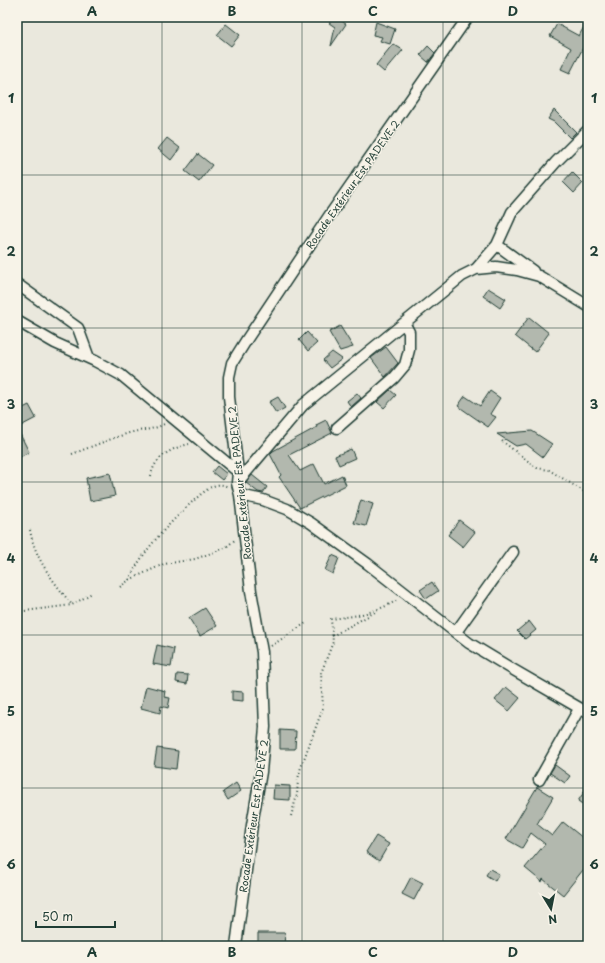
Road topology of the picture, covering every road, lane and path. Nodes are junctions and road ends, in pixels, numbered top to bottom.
1 (468, 17) edge
2 (588, 130) edge
3 (497, 245) junction
4 (476, 269) junction
5 (539, 276) junction
6 (17, 284) edge
7 (588, 306) edge
8 (17, 321) edge
9 (404, 323) junction
10 (89, 358) junction
11 (174, 419) junction
12 (337, 428) dead end
13 (200, 441) junction
14 (502, 441) dead end
15 (72, 454) dead end
16 (238, 472) junction
17 (151, 476) dead end
18 (237, 483) junction
19 (588, 494) edge
20 (240, 495) junction
21 (30, 530) dead end
22 (244, 532) junction
23 (513, 552) dead end
24 (129, 580) junction
25 (120, 588) dead end
26 (92, 594) dead end
27 (408, 595) junction
28 (72, 605) junction
29 (381, 609) junction
30 (17, 612) edge
31 (306, 623) dead end
32 (456, 632) junction
33 (332, 636) junction
34 (262, 652) junction
35 (584, 711) edge
36 (539, 780) dead end
37 (291, 816) dead end
38 (236, 946) edge

1 - 16 street, Rocade Extérieur Est PADEVE 2
2 - 3 street
3 - 4 street
3 - 5 street
4 - 5 street
4 - 9 street
5 - 7 street
6 - 10 street
8 - 10 street
9 - 12 street
9 - 18 street
10 - 11 street
11 - 13 street
11 - 15 path
13 - 16 street
13 - 17 path
14 - 19 path
16 - 18 street, Rocade Extérieur Est PADEVE 2
18 - 20 street, Rocade Extérieur Est PADEVE 2
20 - 22 street, Rocade Extérieur Est PADEVE 2
20 - 24 path
20 - 27 street
21 - 28 path
22 - 24 path
22 - 34 street, Rocade Extérieur Est PADEVE 2
23 - 32 street
24 - 25 path
26 - 28 path
27 - 29 path
27 - 32 street
28 - 30 path
29 - 33 path
29 - 33 path
31 - 34 path
32 - 35 street
33 - 37 path
34 - 38 street, Rocade Extérieur Est PADEVE 2
35 - 36 street

